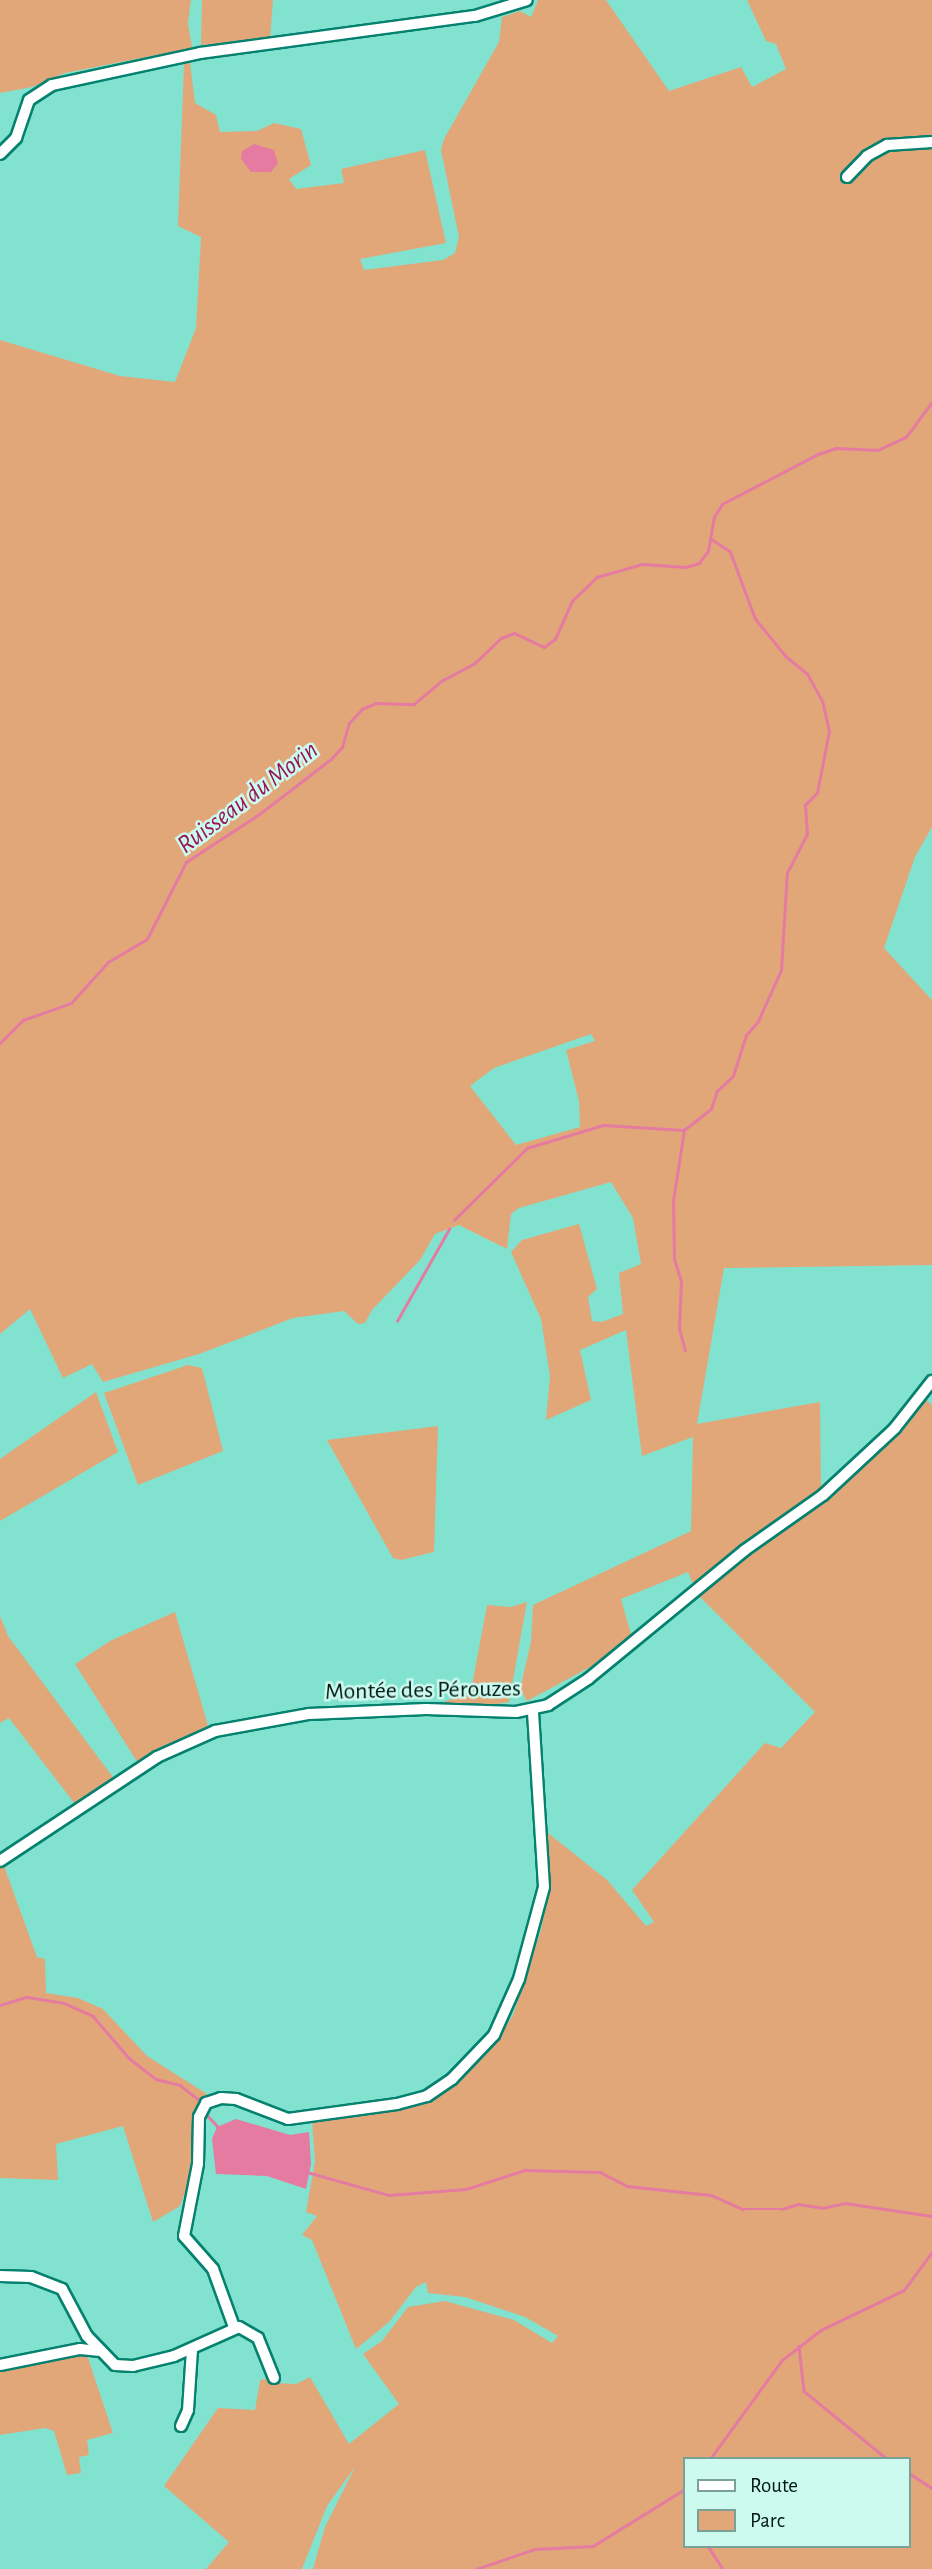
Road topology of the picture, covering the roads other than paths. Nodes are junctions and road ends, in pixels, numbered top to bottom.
1 (527, 0) edge
2 (932, 142) edge
3 (0, 154) edge
4 (848, 177) dead end
5 (932, 1381) edge
6 (533, 1711) junction
7 (0, 1861) edge
8 (0, 2276) edge
9 (234, 2327) junction
10 (87, 2336) junction
11 (80, 2349) junction
12 (192, 2350) junction
13 (98, 2351) junction
14 (0, 2365) edge
15 (274, 2378) dead end
16 (181, 2426) dead end

1 - 3 street
2 - 4 street
5 - 6 street, Montée des Pérouzes
6 - 7 street, Montée des Pérouzes
6 - 9 street
8 - 10 street
9 - 12 street
9 - 15 street
10 - 11 street
10 - 13 street
11 - 13 street
11 - 14 street
12 - 13 street
12 - 16 street

